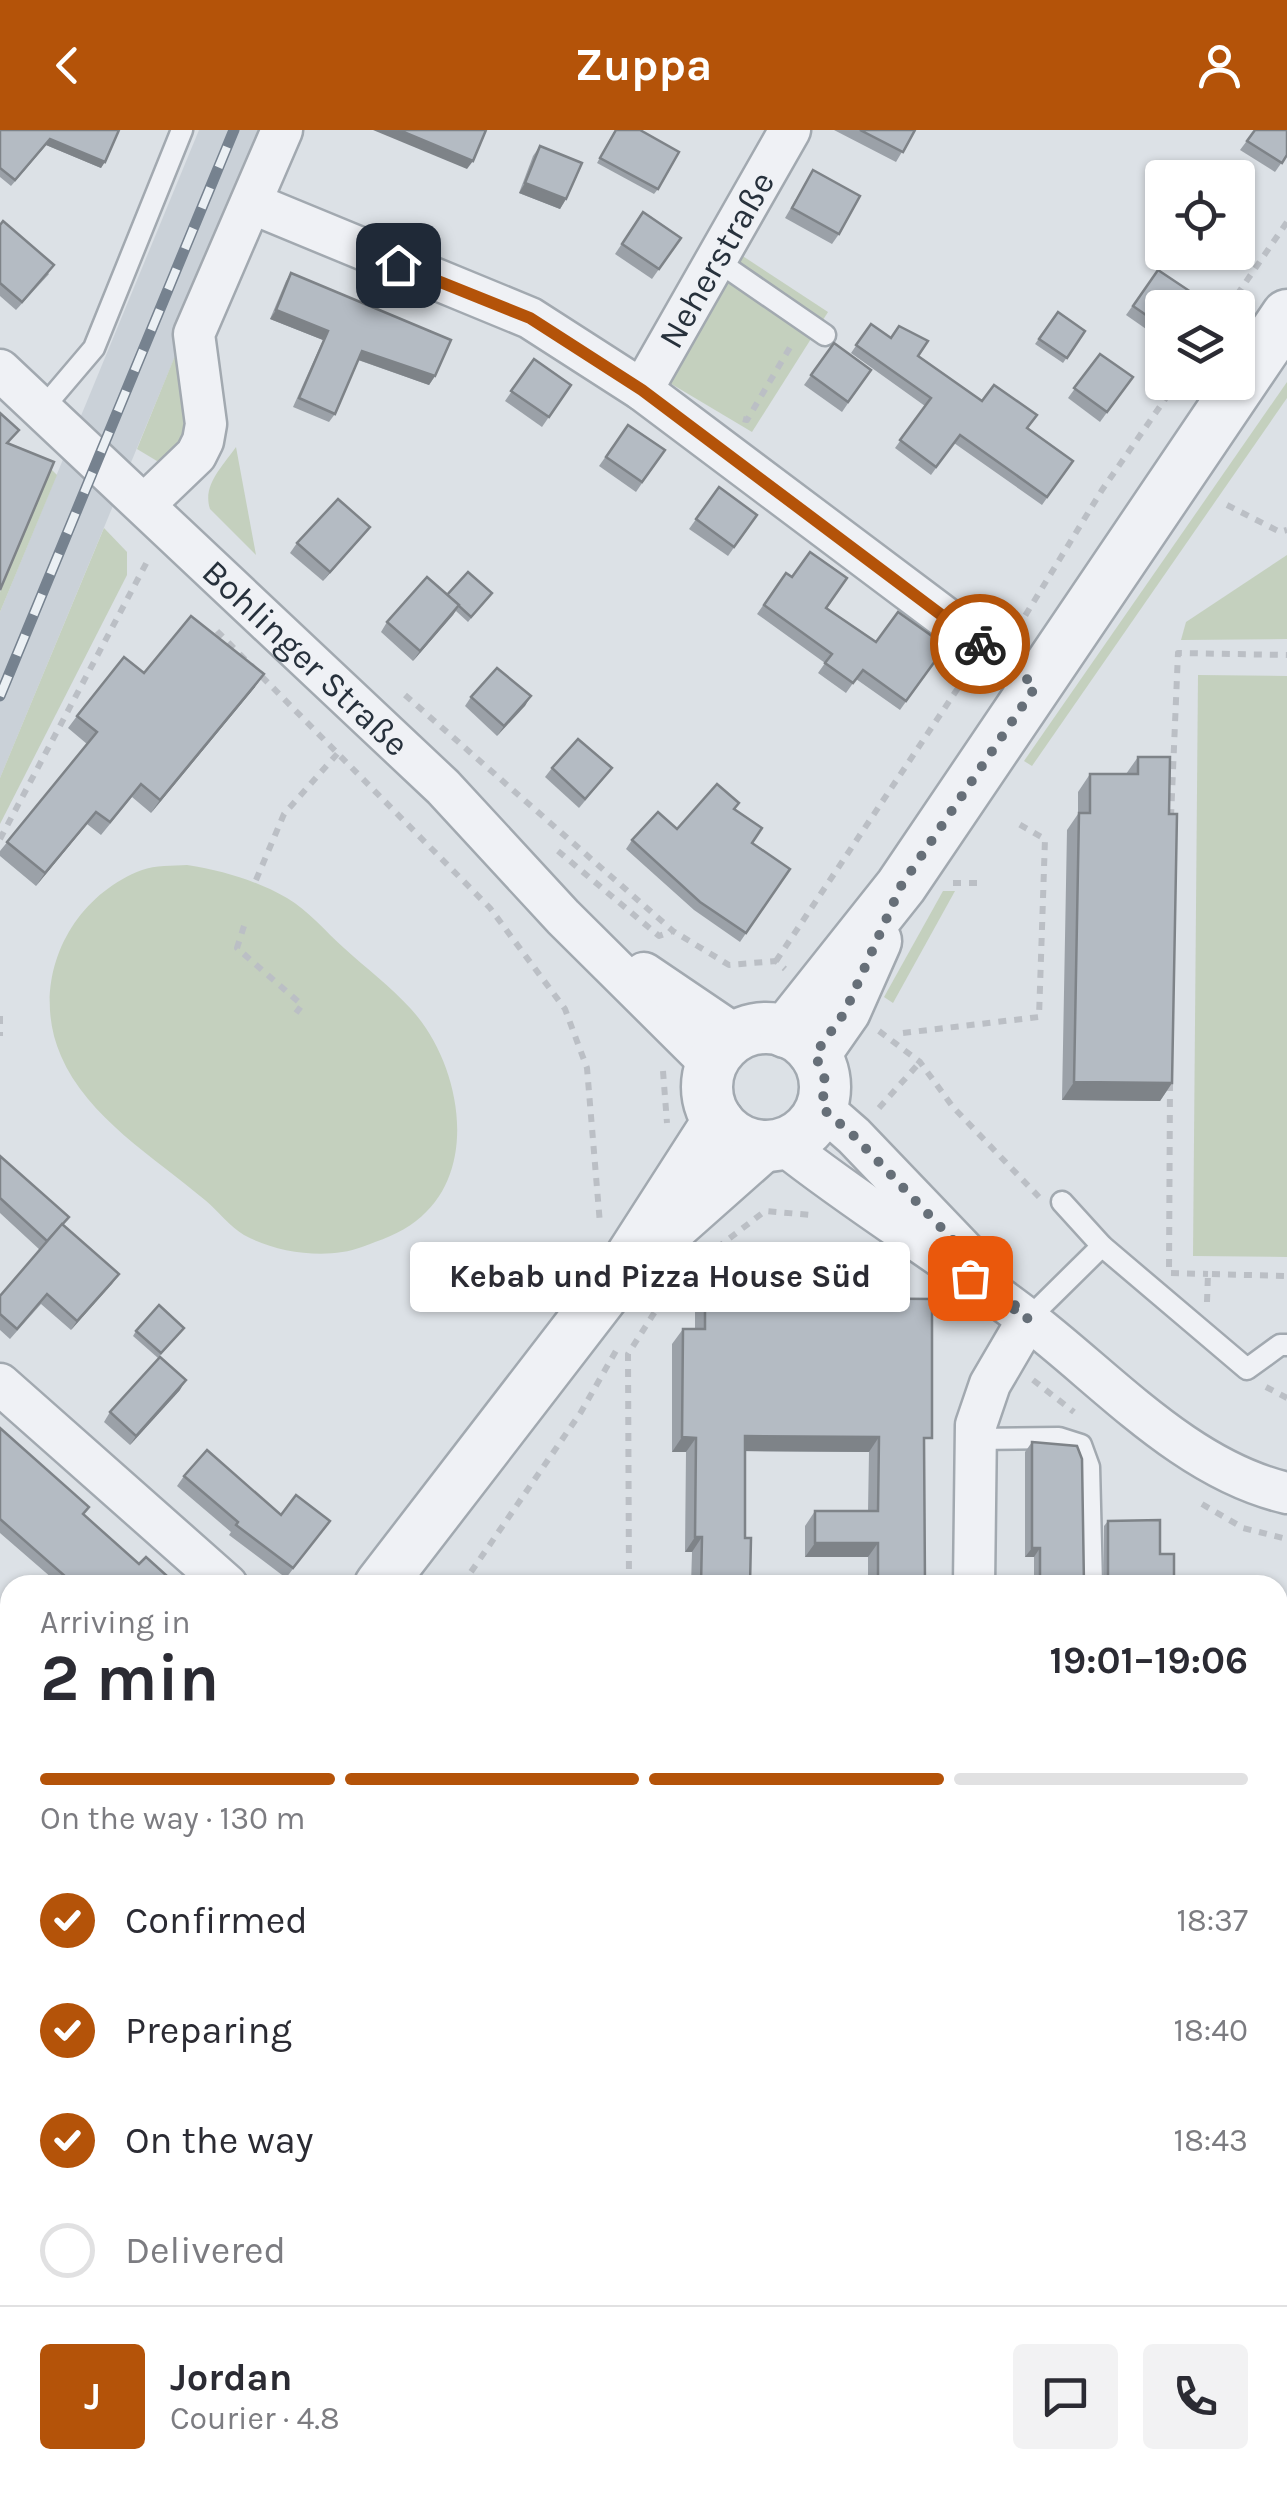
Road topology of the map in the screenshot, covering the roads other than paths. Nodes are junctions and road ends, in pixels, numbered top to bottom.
1 (182, 130) edge
2 (282, 130) edge
3 (790, 130) edge
4 (251, 203) junction
5 (716, 260) junction
6 (1287, 315) edge
7 (825, 335) dead end
8 (0, 370) edge
9 (642, 390) junction
10 (43, 408) junction
11 (145, 504) junction
12 (1020, 673) junction
13 (762, 1047) junction
14 (822, 1108) junction
15 (718, 1121) junction
16 (773, 1145) junction
17 (1062, 1202) dead end
18 (1102, 1246) junction
19 (638, 1281) junction
20 (1028, 1319) junction
21 (1287, 1345) edge
22 (0, 1384) edge
23 (976, 1439) junction
24 (1287, 1493) edge
25 (216, 1575) edge
26 (388, 1575) edge
27 (974, 1575) edge
28 (1092, 1575) edge

1 - 10 lane
2 - 4 street
3 - 5 street, Neherstraße
4 - 9 street
4 - 11 street
5 - 7 lane
5 - 9 street, Neherstraße
6 - 12 street
8 - 10 street, Bohlinger Straße
9 - 12 street
10 - 11 street, Bohlinger Straße
11 - 13 street, Bohlinger Straße
12 - 13 street
13 - 14 street
13 - 15 street
14 - 16 street
14 - 20 street
15 - 16 street
15 - 19 street
16 - 19 street
16 - 20 street
17 - 18 lane
18 - 20 lane
18 - 21 lane
19 - 26 street
20 - 23 street
20 - 24 street
22 - 25 street
23 - 27 street
23 - 28 lane

